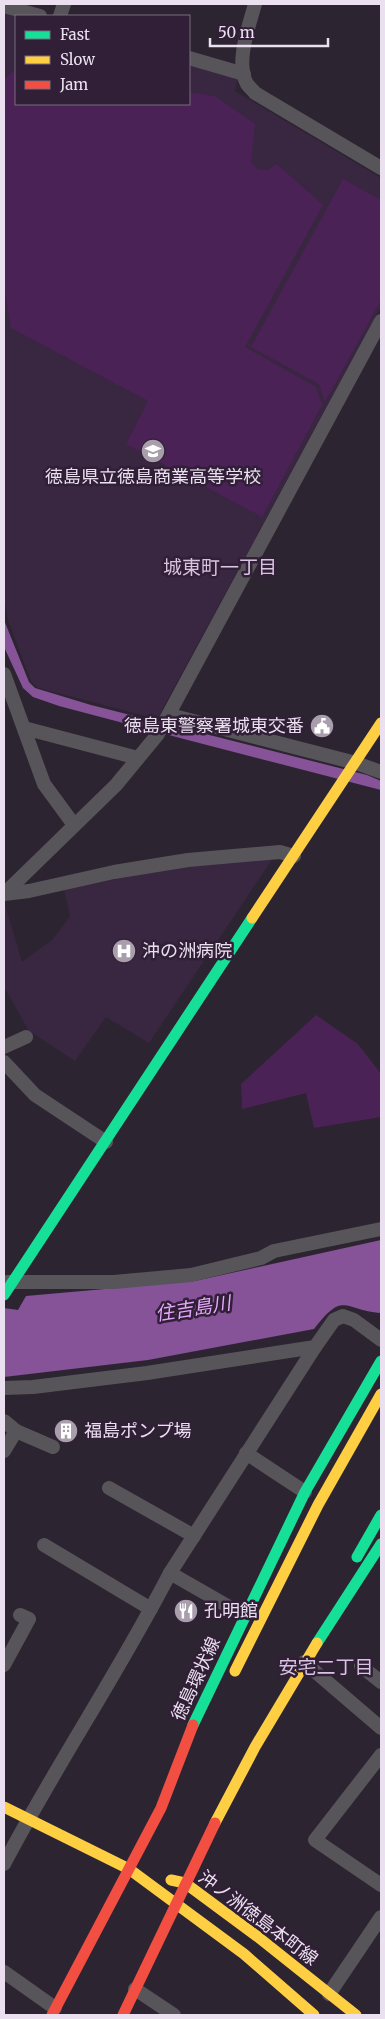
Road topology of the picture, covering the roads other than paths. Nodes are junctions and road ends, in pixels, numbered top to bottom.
1 (255, 4) edge
2 (4, 6) edge
3 (36, 15) edge
4 (190, 58) edge
5 (244, 74) junction
6 (381, 168) edge
7 (381, 321) edge
8 (4, 674) edge
9 (168, 718) junction
10 (381, 724) edge
11 (24, 728) junction
12 (138, 758) junction
13 (355, 766) junction
14 (381, 772) edge
15 (74, 825) junction
16 (294, 856) junction
17 (4, 894) edge
18 (26, 1037) dead end
19 (4, 1047) edge
20 (4, 1062) edge
21 (106, 1142) junction
22 (381, 1229) edge
23 (8, 1282) edge
24 (4, 1295) edge
25 (381, 1340) edge
26 (315, 1347) junction
27 (381, 1362) edge
28 (5, 1392) edge
29 (379, 1397) edge
30 (4, 1421) edge
31 (16, 1431) junction
32 (53, 1447) dead end
33 (4, 1451) edge
34 (246, 1452) junction
35 (109, 1488) dead end
36 (305, 1492) junction
37 (381, 1515) edge
38 (194, 1536) junction
39 (381, 1544) edge
40 (44, 1545) dead end
41 (170, 1573) junction
42 (151, 1609) junction
43 (20, 1615) dead end
44 (245, 1616) junction
45 (304, 1662) junction
46 (4, 1665) edge
47 (361, 1666) dead end
48 (230, 1682) dead end
49 (381, 1682) edge
50 (381, 1728) edge
51 (203, 1733) dead end
52 (381, 1757) edge
53 (4, 1808) edge
54 (161, 1808) junction
55 (28, 1818) junction
56 (4, 1864) edge
57 (128, 1869) junction
58 (185, 1883) junction
59 (381, 1885) edge
60 (176, 1904) junction
61 (381, 1917) edge
62 (4, 1972) edge
63 (135, 1989) junction
64 (329, 1994) junction
65 (299, 2011) edge
66 (53, 2012) edge
67 (123, 2015) edge
68 (174, 2015) edge
69 (314, 2015) edge
70 (356, 2015) edge

1 - 5 street
2 - 3 street
4 - 5 street
5 - 6 street
7 - 9 street
8 - 11 street
9 - 12 street
9 - 13 street
10 - 13 main road
11 - 12 street
11 - 15 street
12 - 15 street
13 - 14 street
13 - 16 main road
15 - 17 street
16 - 17 street
16 - 21 main road
18 - 19 street
20 - 21 street
21 - 23 main road
22 - 23 street
23 - 24 main road
25 - 26 street
26 - 28 street
26 - 34 street
27 - 36 main road, 徳島環状線
29 - 48 main road
30 - 31 street
31 - 32 street
31 - 33 street
34 - 36 street
34 - 38 street
35 - 38 street
36 - 44 main road, 徳島環状線
37 - 45 main road
38 - 41 street
39 - 45 main road
40 - 42 street
41 - 42 street
41 - 44 street
42 - 55 street
43 - 46 street
44 - 54 main road, 徳島環状線
45 - 50 street
45 - 58 main road
47 - 49 street
51 - 54 main road
52 - 59 street
53 - 55 main road, 沖ノ洲徳島本町線
54 - 57 main road, 徳島環状線
55 - 56 street
55 - 57 main road, 沖ノ洲徳島本町線
57 - 58 main road, 沖ノ洲徳島本町線
57 - 60 main road, 沖ノ洲徳島本町線
57 - 66 main road, 徳島環状線
58 - 60 main road
58 - 64 main road, 沖ノ洲徳島本町線
60 - 63 main road
60 - 65 main road, 沖ノ洲徳島本町線
61 - 64 street
62 - 66 street
63 - 67 main road
63 - 68 street
64 - 70 main road, 沖ノ洲徳島本町線
65 - 69 main road, 沖ノ洲徳島本町線

